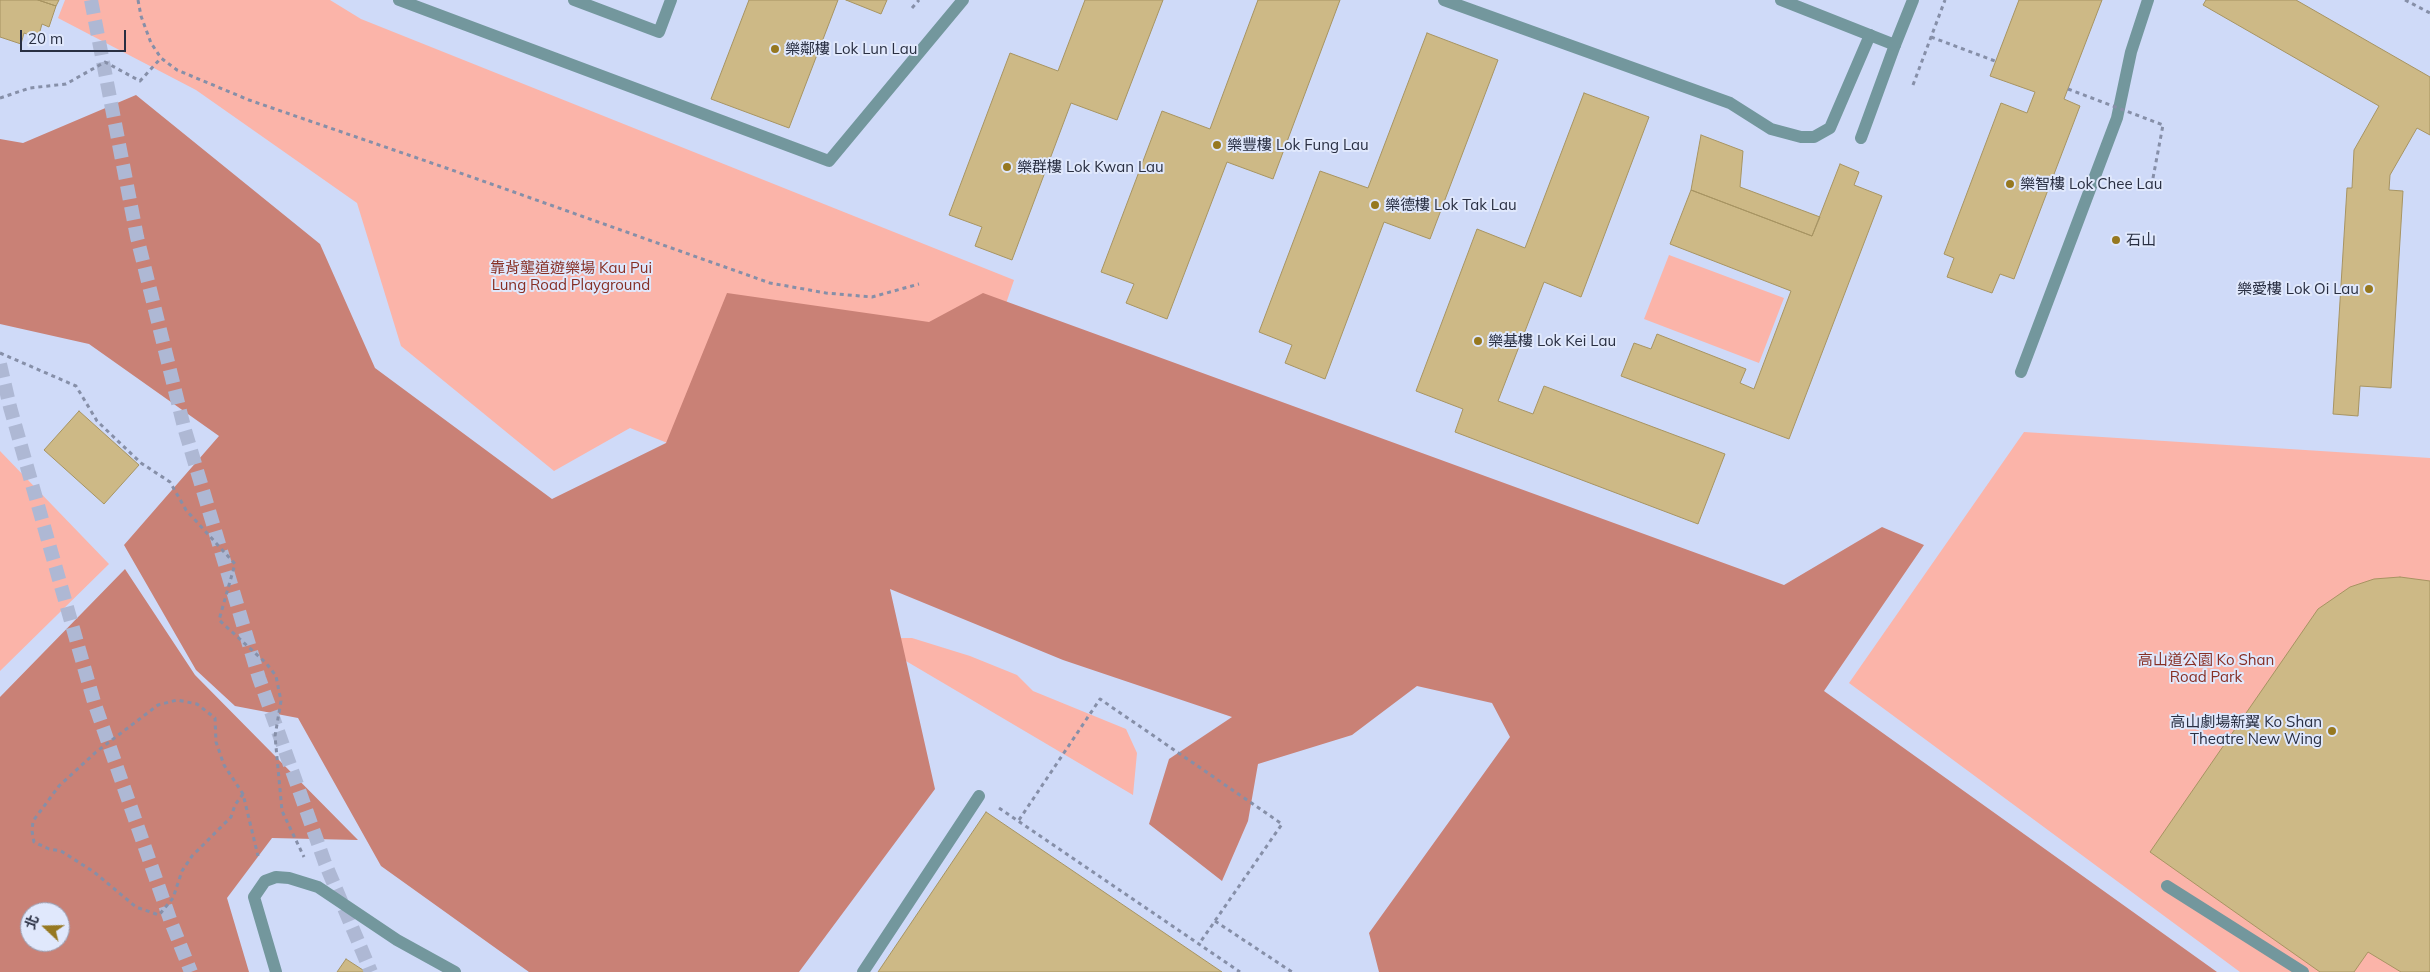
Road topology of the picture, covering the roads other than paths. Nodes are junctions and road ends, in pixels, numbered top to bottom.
1 (399, 0) edge
2 (574, 0) edge
3 (671, 0) edge
4 (963, 0) edge
5 (1444, 0) edge
6 (1782, 0) edge
7 (1913, 0) edge
8 (2148, 0) edge
9 (1870, 35) junction
10 (1895, 45) junction
11 (1862, 138) dead end
12 (2021, 372) dead end
13 (979, 796) road end
14 (2167, 886) dead end
15 (276, 972) edge
16 (455, 972) edge
17 (863, 972) edge
18 (2303, 972) edge

1 - 4 street
2 - 3 street
5 - 9 street
6 - 9 street
7 - 10 street
8 - 12 street
9 - 10 street
10 - 11 street
13 - 17 street
14 - 18 street
15 - 16 street

